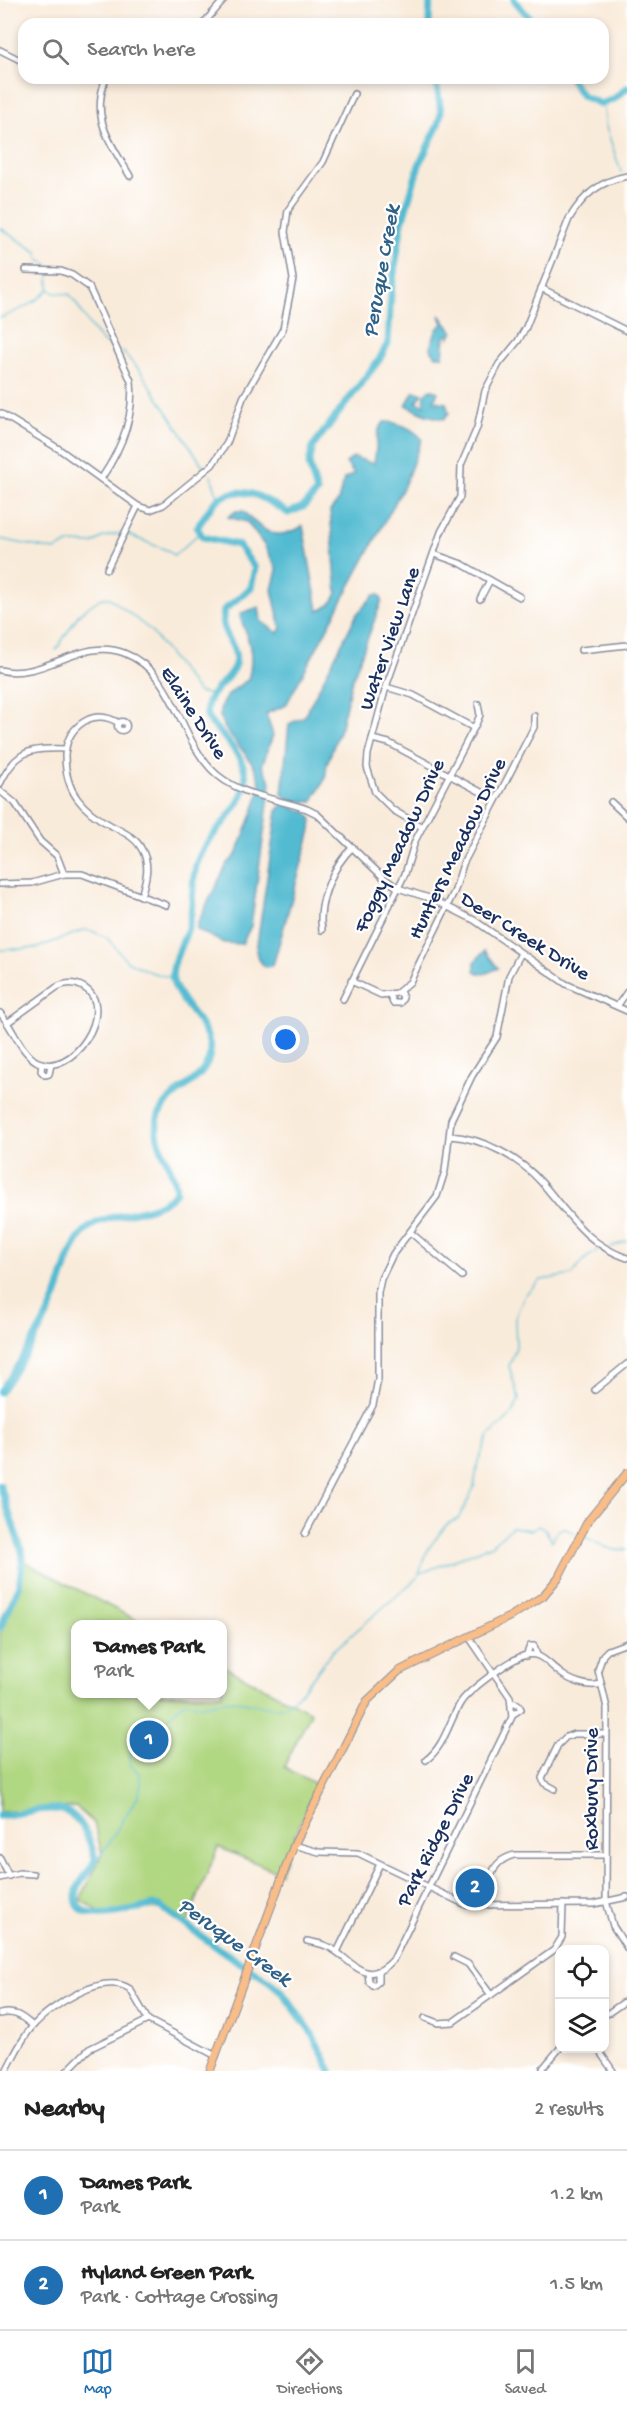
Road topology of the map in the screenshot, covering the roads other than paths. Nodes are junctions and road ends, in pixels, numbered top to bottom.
1 (224, 0) edge
2 (208, 18) edge
3 (0, 50) edge
4 (18, 59) edge
5 (104, 84) edge
6 (354, 94) dead end
7 (130, 176) dead end
8 (627, 176) edge
9 (26, 270) dead end
10 (541, 288) junction
11 (627, 330) edge
12 (0, 413) edge
13 (101, 479) junction
14 (138, 506) junction
15 (434, 554) junction
16 (107, 569) dead end
17 (490, 580) junction
18 (520, 597) dead end
19 (480, 599) dead end
20 (627, 645) edge
21 (581, 650) dead end
22 (0, 670) edge
23 (386, 687) junction
24 (478, 704) dead end
25 (534, 716) dead end
26 (119, 723) dead end
27 (474, 728) junction
28 (372, 739) junction
29 (66, 750) junction
30 (448, 774) junction
31 (0, 784) edge
32 (0, 790) edge
33 (496, 800) junction
34 (611, 802) dead end
35 (627, 817) edge
36 (325, 820) joint
37 (422, 827) junction
38 (353, 847) junction
39 (64, 874) junction
40 (0, 884) edge
41 (398, 888) junction
42 (141, 896) junction
43 (166, 905) dead end
44 (447, 906) junction
45 (322, 930) dead end
46 (521, 953) junction
47 (351, 981) junction
48 (400, 991) junction
49 (627, 992) edge
50 (390, 995) junction
51 (343, 999) dead end
52 (618, 1005) junction
53 (627, 1011) edge
54 (0, 1012) edge
55 (7, 1023) junction
56 (42, 1063) junction
57 (51, 1065) junction
58 (450, 1136) junction
59 (410, 1232) junction
60 (627, 1258) edge
61 (462, 1276) dead end
62 (627, 1364) edge
63 (595, 1390) dead end
64 (627, 1473) edge
65 (305, 1534) dead end
66 (469, 1637) junction
67 (627, 1643) edge
68 (495, 1675) junction
69 (602, 1684) junction
70 (606, 1734) junction
71 (426, 1760) dead end
72 (555, 1789) dead end
73 (294, 1845) junction
74 (606, 1855) junction
75 (0, 1858) edge
76 (380, 1864) junction
77 (33, 1874) dead end
78 (9, 1876) junction
79 (0, 1878) edge
80 (428, 1887) junction
81 (627, 1898) edge
82 (606, 1901) junction
83 (563, 1904) junction
84 (490, 1905) junction
85 (307, 1941) dead end
86 (627, 1948) edge
87 (337, 1952) junction
88 (454, 1957) dead end
89 (378, 1971) junction
90 (368, 1972) junction
91 (491, 1995) junction
92 (627, 2000) edge
93 (609, 2013) edge
94 (0, 2014) edge
95 (425, 2018) dead end
96 (148, 2020) junction
97 (33, 2026) junction
98 (556, 2053) edge
99 (600, 2053) edge
100 (216, 2056) junction
101 (543, 2068) dead end
102 (6, 2071) edge
103 (67, 2071) edge
104 (210, 2071) edge
105 (613, 2071) edge

1 - 2 street
3 - 4 street
5 - 7 street
6 - 14 street
8 - 10 street, Water View Lane
9 - 13 street
10 - 11 street
10 - 15 street, Water View Lane
12 - 13 street
13 - 14 street
14 - 16 street
15 - 17 street
15 - 23 street, Water View Lane
17 - 18 street
17 - 19 street
20 - 21 street
22 - 36 street, Elaine Drive
23 - 27 street
23 - 28 street, Water View Lane
24 - 27 street, Foggy Meadow Drive
25 - 33 street, Hunters Meadow Drive
26 - 29 street
27 - 30 street, Foggy Meadow Drive
28 - 30 street
28 - 37 street, Water View Lane
29 - 31 street
29 - 42 street
30 - 33 street
30 - 37 street, Foggy Meadow Drive
32 - 39 street
33 - 44 street, Hunters Meadow Drive
34 - 35 street
36 - 38 street, Deer Creek Drive
37 - 41 street, Foggy Meadow Drive
38 - 41 street, Deer Creek Drive
38 - 45 street
39 - 40 street
39 - 42 street
41 - 44 street, Deer Creek Drive
41 - 47 street, Foggy Meadow Drive
42 - 43 street
44 - 46 street, Deer Creek Drive
44 - 48 street, Hunters Meadow Drive
46 - 52 street, Deer Creek Drive
46 - 58 street
47 - 50 street
47 - 51 street, Foggy Meadow Drive
48 - 50 street
48 - 50 street
49 - 52 street
52 - 53 street, Deer Creek Drive
54 - 55 street
55 - 56 street
55 - 57 street
56 - 57 street
56 - 57 street
58 - 59 street
58 - 60 street
59 - 61 street
59 - 65 street
62 - 63 street
64 - 66 main road
66 - 68 street, Park Ridge Drive
66 - 73 main road
67 - 69 street, Roxbury Drive
68 - 69 street
68 - 71 street
68 - 80 street, Park Ridge Drive
69 - 70 street, Roxbury Drive
70 - 72 street
70 - 74 street, Roxbury Drive
73 - 76 street
73 - 100 main road
74 - 82 street, Roxbury Drive
74 - 84 street
75 - 78 street
76 - 80 street
76 - 87 street
77 - 78 street
78 - 79 street
80 - 84 street
80 - 89 street, Park Ridge Drive
81 - 82 street
82 - 83 street
82 - 86 street, Roxbury Drive
83 - 84 street
83 - 91 street
85 - 87 street, Park Ridge Drive
87 - 90 street, Park Ridge Drive
88 - 91 street
89 - 90 street
89 - 90 street, Park Ridge Drive
91 - 95 street
92 - 93 street
94 - 97 street
96 - 97 street
96 - 100 street
96 - 103 street
97 - 102 street
98 - 101 street
99 - 105 street
100 - 104 main road

